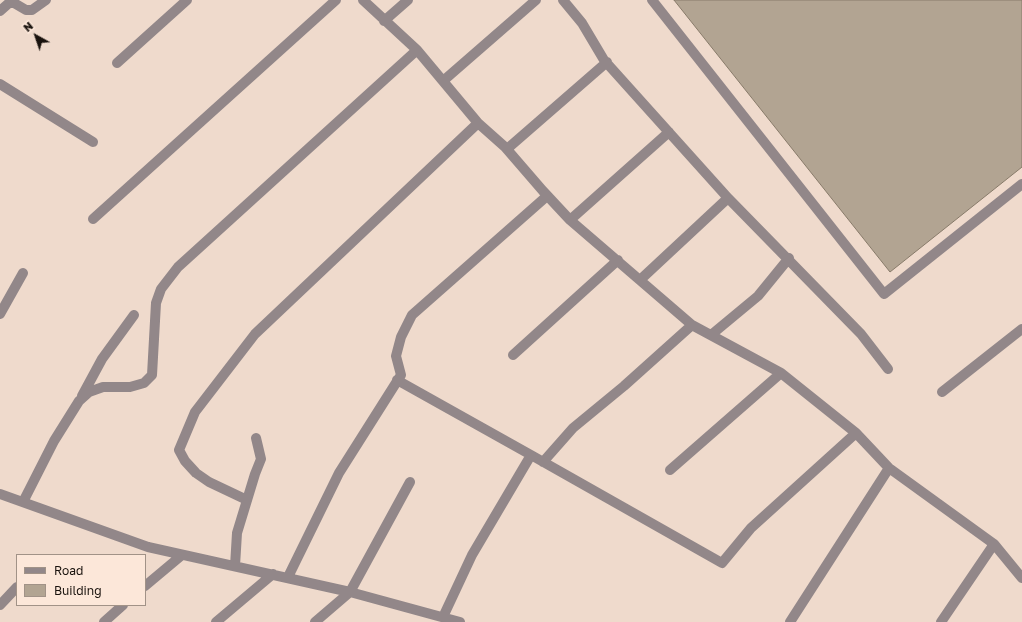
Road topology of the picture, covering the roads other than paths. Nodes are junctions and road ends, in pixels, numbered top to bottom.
1 (46, 0) edge
2 (187, 0) edge
3 (336, 0) edge
4 (363, 0) edge
5 (408, 0) edge
6 (536, 0) edge
7 (563, 0) edge
8 (652, 0) edge
9 (0, 11) edge
10 (384, 21) junction
11 (417, 50) junction
12 (606, 62) junction
13 (117, 63) dead end
14 (443, 80) junction
15 (0, 84) edge
16 (478, 123) junction
17 (669, 132) junction
18 (93, 142) dead end
19 (507, 149) junction
20 (1022, 184) edge
21 (547, 196) junction
22 (728, 198) junction
23 (92, 219) dead end
24 (570, 220) junction
25 (789, 258) junction
26 (618, 260) junction
27 (23, 273) dead end
28 (640, 280) junction
29 (0, 314) edge
30 (134, 315) dead end
31 (692, 325) junction
32 (1022, 329) edge
33 (711, 335) junction
34 (513, 355) dead end
35 (888, 369) dead end
36 (780, 373) junction
37 (397, 380) junction
38 (942, 392) dead end
39 (79, 401) junction
40 (856, 433) junction
41 (256, 438) dead end
42 (531, 455) junction
43 (543, 462) junction
44 (889, 468) junction
45 (670, 470) dead end
46 (410, 482) dead end
47 (0, 494) edge
48 (247, 500) junction
49 (23, 502) junction
50 (994, 544) junction
51 (182, 554) junction
52 (235, 566) junction
53 (273, 574) junction
54 (288, 577) junction
55 (1022, 578) edge
56 (146, 585) edge
57 (16, 588) edge
58 (350, 592) junction
59 (0, 605) edge
60 (122, 606) edge
61 (444, 617) junction
62 (104, 622) edge
63 (216, 622) edge
64 (315, 622) edge
65 (460, 622) edge
66 (790, 622) edge
67 (941, 622) edge

1 - 9 street
2 - 13 street
3 - 23 street
4 - 10 street
5 - 10 street
6 - 14 street
7 - 12 street
8 - 20 street
10 - 11 street
11 - 14 street
11 - 39 street
12 - 17 street
12 - 19 street
14 - 16 street
15 - 18 street
16 - 19 street
16 - 48 street
17 - 22 street
17 - 24 street
19 - 21 street
21 - 24 street
21 - 37 street
22 - 25 street
22 - 28 street
24 - 26 street
25 - 33 street
25 - 35 street
26 - 28 street
26 - 34 street
27 - 29 street
28 - 31 street
30 - 39 street
31 - 33 street
31 - 43 street
32 - 38 street
33 - 36 street
36 - 40 street
36 - 45 street
37 - 42 street
37 - 54 street
39 - 49 street
40 - 43 street
40 - 44 street
41 - 48 street
42 - 43 street
42 - 61 street
44 - 50 street
44 - 66 street
46 - 58 street
47 - 49 street
48 - 52 street
49 - 51 street
50 - 55 street
50 - 67 street
51 - 52 street
51 - 56 street
52 - 53 street
53 - 54 street
53 - 63 street
54 - 58 street
57 - 59 street
58 - 61 street
58 - 64 street
60 - 62 street
61 - 65 street

